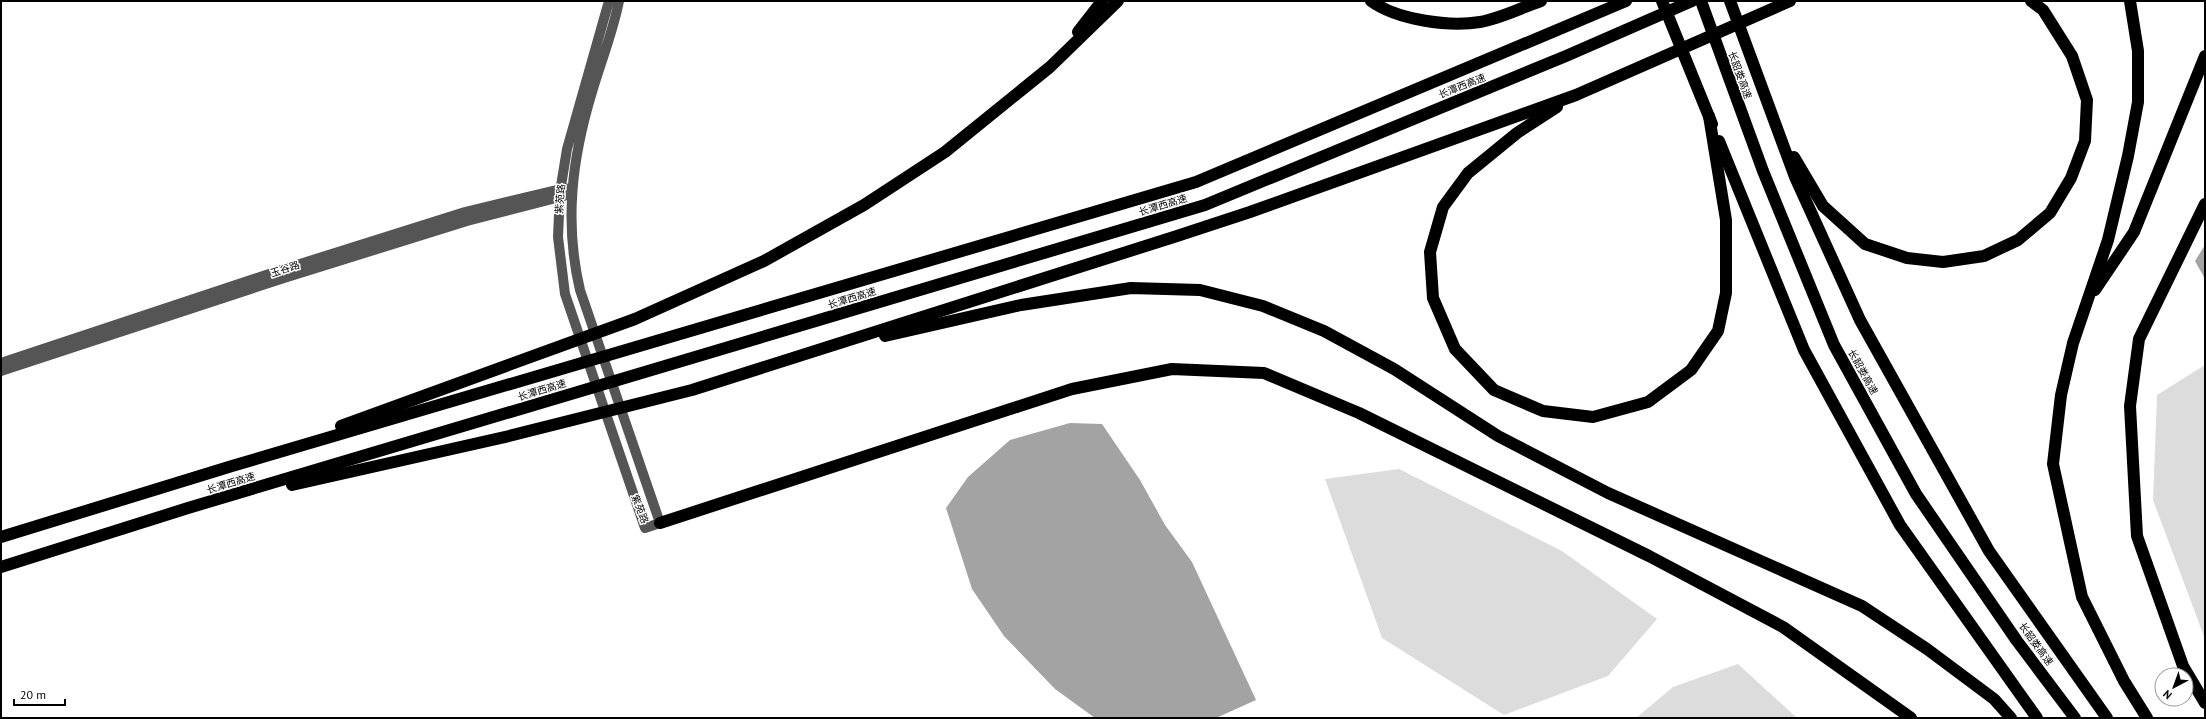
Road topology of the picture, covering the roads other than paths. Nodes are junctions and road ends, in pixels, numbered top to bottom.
1 (609, 1) edge
2 (619, 1) edge
3 (1102, 1) edge
4 (1118, 1) edge
5 (1372, 1) edge
6 (1541, 1) edge
7 (1626, 1) edge
8 (1662, 1) edge
9 (1692, 1) edge
10 (1701, 1) edge
11 (1730, 1) edge
12 (1789, 1) edge
13 (2031, 1) edge
14 (2130, 1) edge
15 (2205, 56) edge
16 (1050, 67) junction
17 (1576, 95) junction
18 (1710, 116) junction
19 (1778, 131) junction
20 (572, 190) junction
21 (560, 193) junction
22 (2205, 204) edge
23 (2087, 302) junction
24 (796, 356) junction
25 (1, 363) edge
26 (1, 372) edge
27 (232, 466) junction
28 (188, 508) junction
29 (660, 523) junction
30 (1, 537) edge
31 (1, 567) edge
32 (2205, 703) edge
33 (1911, 718) edge
34 (2011, 718) edge
35 (2037, 718) edge
36 (2075, 718) edge
37 (2107, 718) edge
38 (2147, 718) edge

1 - 21 street, 紫苑路
2 - 20 street, 紫苑路
3 - 16 highway
4 - 16 highway
5 - 6 highway
7 - 27 highway, 长潭西高速
8 - 18 highway
9 - 28 highway, 长潭西高速
10 - 36 highway, 长韶娄高速
11 - 19 highway, 长韶娄高速
12 - 17 highway
13 - 19 highway
14 - 23 highway
15 - 23 highway
16 - 27 highway
17 - 18 highway
17 - 24 highway
18 - 35 highway
19 - 37 highway, 长韶娄高速
20 - 21 street, 玉谷路
20 - 29 street, 紫苑路
21 - 25 street, 玉谷路
21 - 26 street, 玉谷路
21 - 29 street, 紫苑路
22 - 32 highway
23 - 38 highway
24 - 28 highway
24 - 34 highway
27 - 30 highway, 长潭西高速
28 - 31 highway, 长潭西高速
29 - 33 highway

